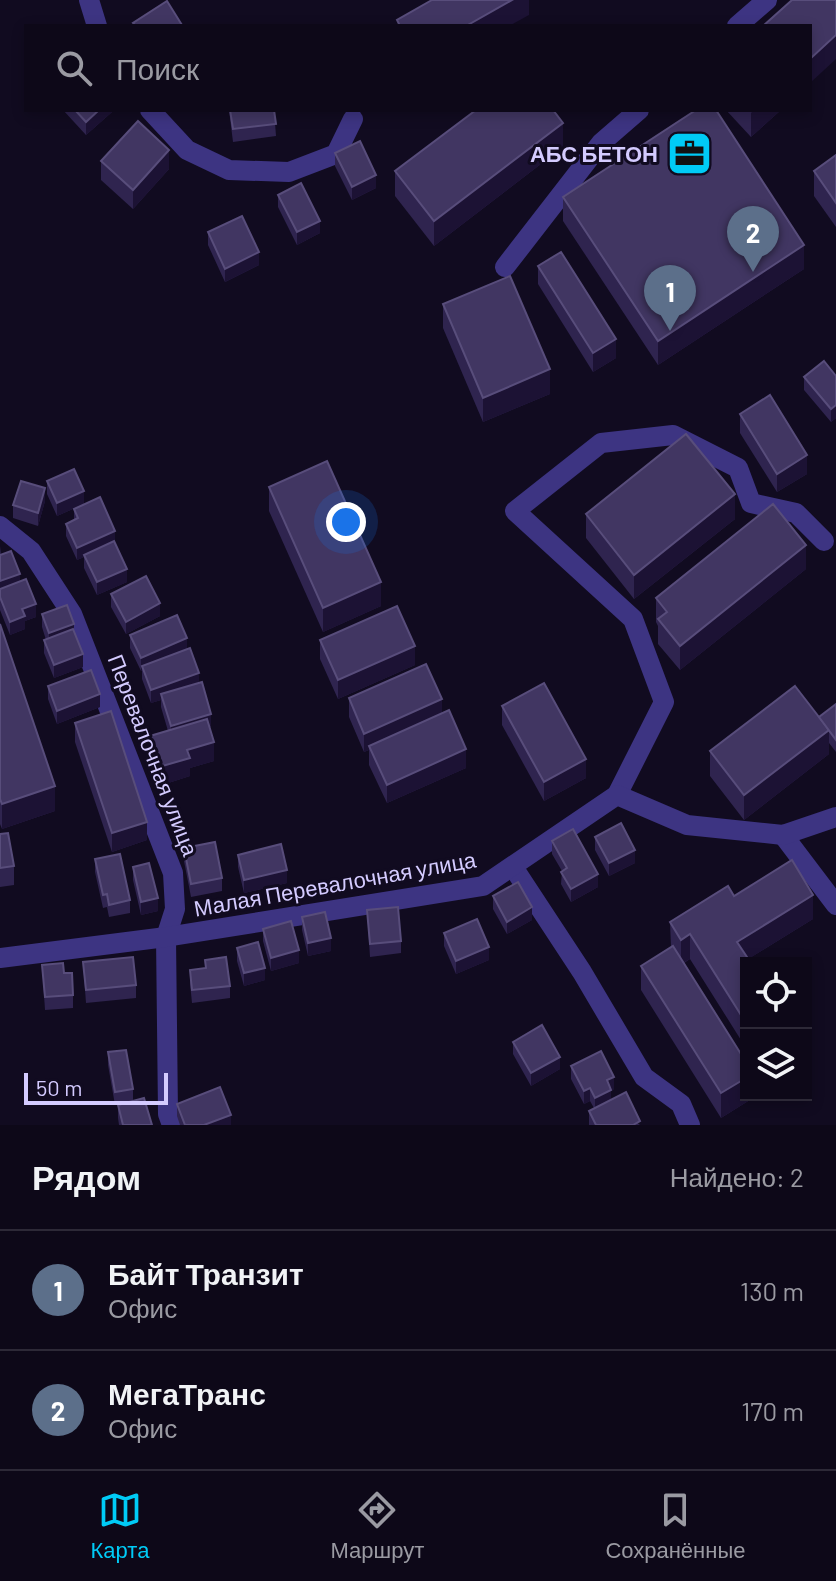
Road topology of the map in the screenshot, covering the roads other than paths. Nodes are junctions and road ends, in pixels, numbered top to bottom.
1 (89, 0) edge
2 (767, 0) edge
3 (96, 24) edge
4 (739, 24) edge
5 (152, 112) edge
6 (637, 112) edge
7 (353, 119) dead end
8 (505, 267) dead end
9 (0, 526) edge
10 (824, 541) dead end
11 (617, 795) junction
12 (836, 817) edge
13 (783, 835) junction
14 (513, 867) junction
15 (836, 905) edge
16 (166, 937) junction
17 (0, 958) edge
18 (172, 1125) edge
19 (690, 1125) edge

1 - 3 street
2 - 4 street
5 - 7 street
6 - 8 street
9 - 16 street, Перевалочная улица
10 - 11 street
11 - 13 street
11 - 14 street, Малая Перевалочная улица
12 - 13 street
13 - 15 street
14 - 16 street, Малая Перевалочная улица
14 - 19 street
16 - 17 street, Малая Перевалочная улица
16 - 18 street, Перевалочная улица

